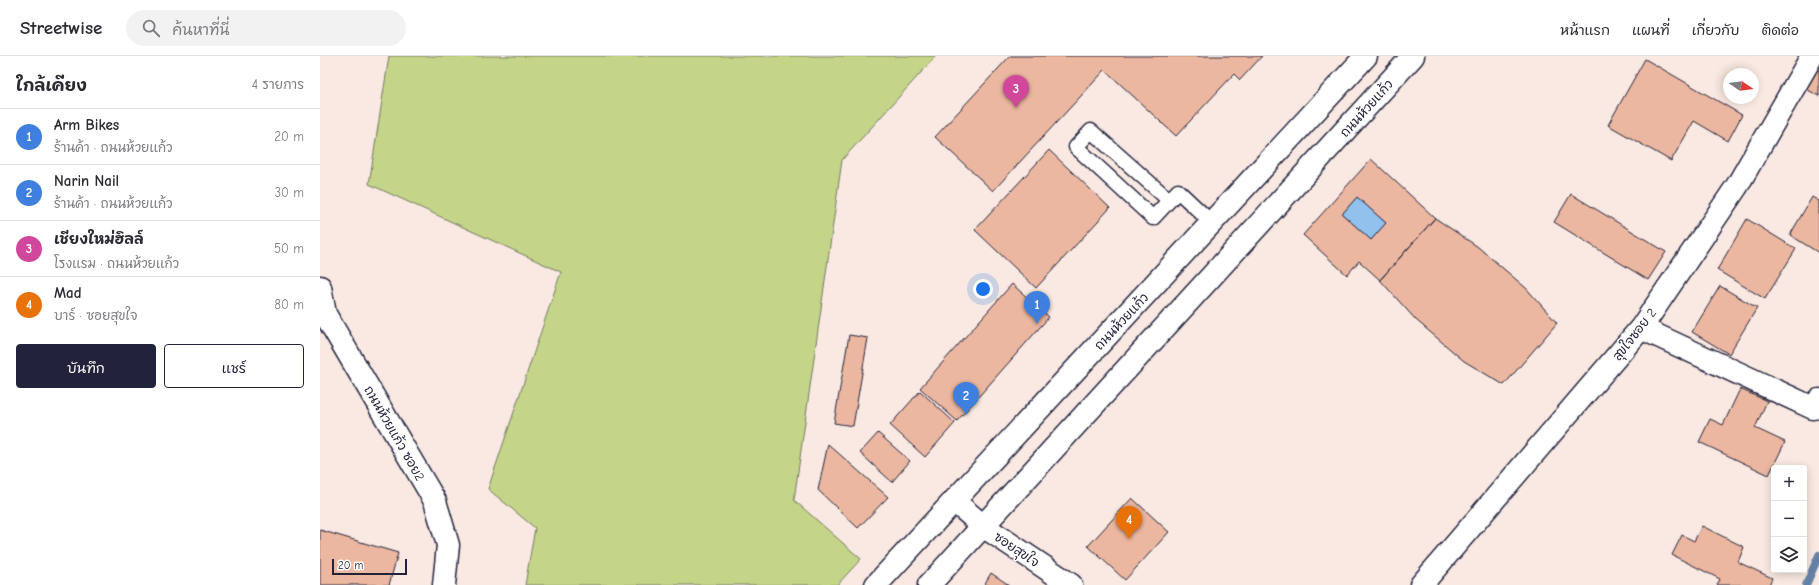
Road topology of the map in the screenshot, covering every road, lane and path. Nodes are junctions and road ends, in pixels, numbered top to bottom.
1 (1366, 56) edge
2 (1413, 56) edge
3 (1812, 56) edge
4 (1169, 200) junction
5 (1212, 223) junction
6 (320, 287) edge
7 (323, 316) edge
8 (1641, 328) junction
9 (1816, 404) edge
10 (954, 501) junction
11 (983, 526) junction
12 (932, 584) edge
13 (444, 585) edge
14 (876, 585) edge
15 (1071, 585) edge
16 (1420, 585) edge

1 - 5 main road, ถนนห้วยแก้ว
2 - 11 main road, ถนนห้วยแก้ว
3 - 8 main road, สุขใจซอย 2
4 - 4 lane
4 - 5 lane
5 - 10 main road, ถนนห้วยแก้ว
6 - 7 main road, ถนนห้วยแก้ว ซอย2
7 - 13 main road, ถนนห้วยแก้ว ซอย2
8 - 9 main road
8 - 16 main road, สุขใจซอย 2
10 - 11 main road, ซอยสุขใจ
10 - 14 main road, ถนนห้วยแก้ว
11 - 12 main road, ถนนห้วยแก้ว
11 - 15 main road, ซอยสุขใจ

